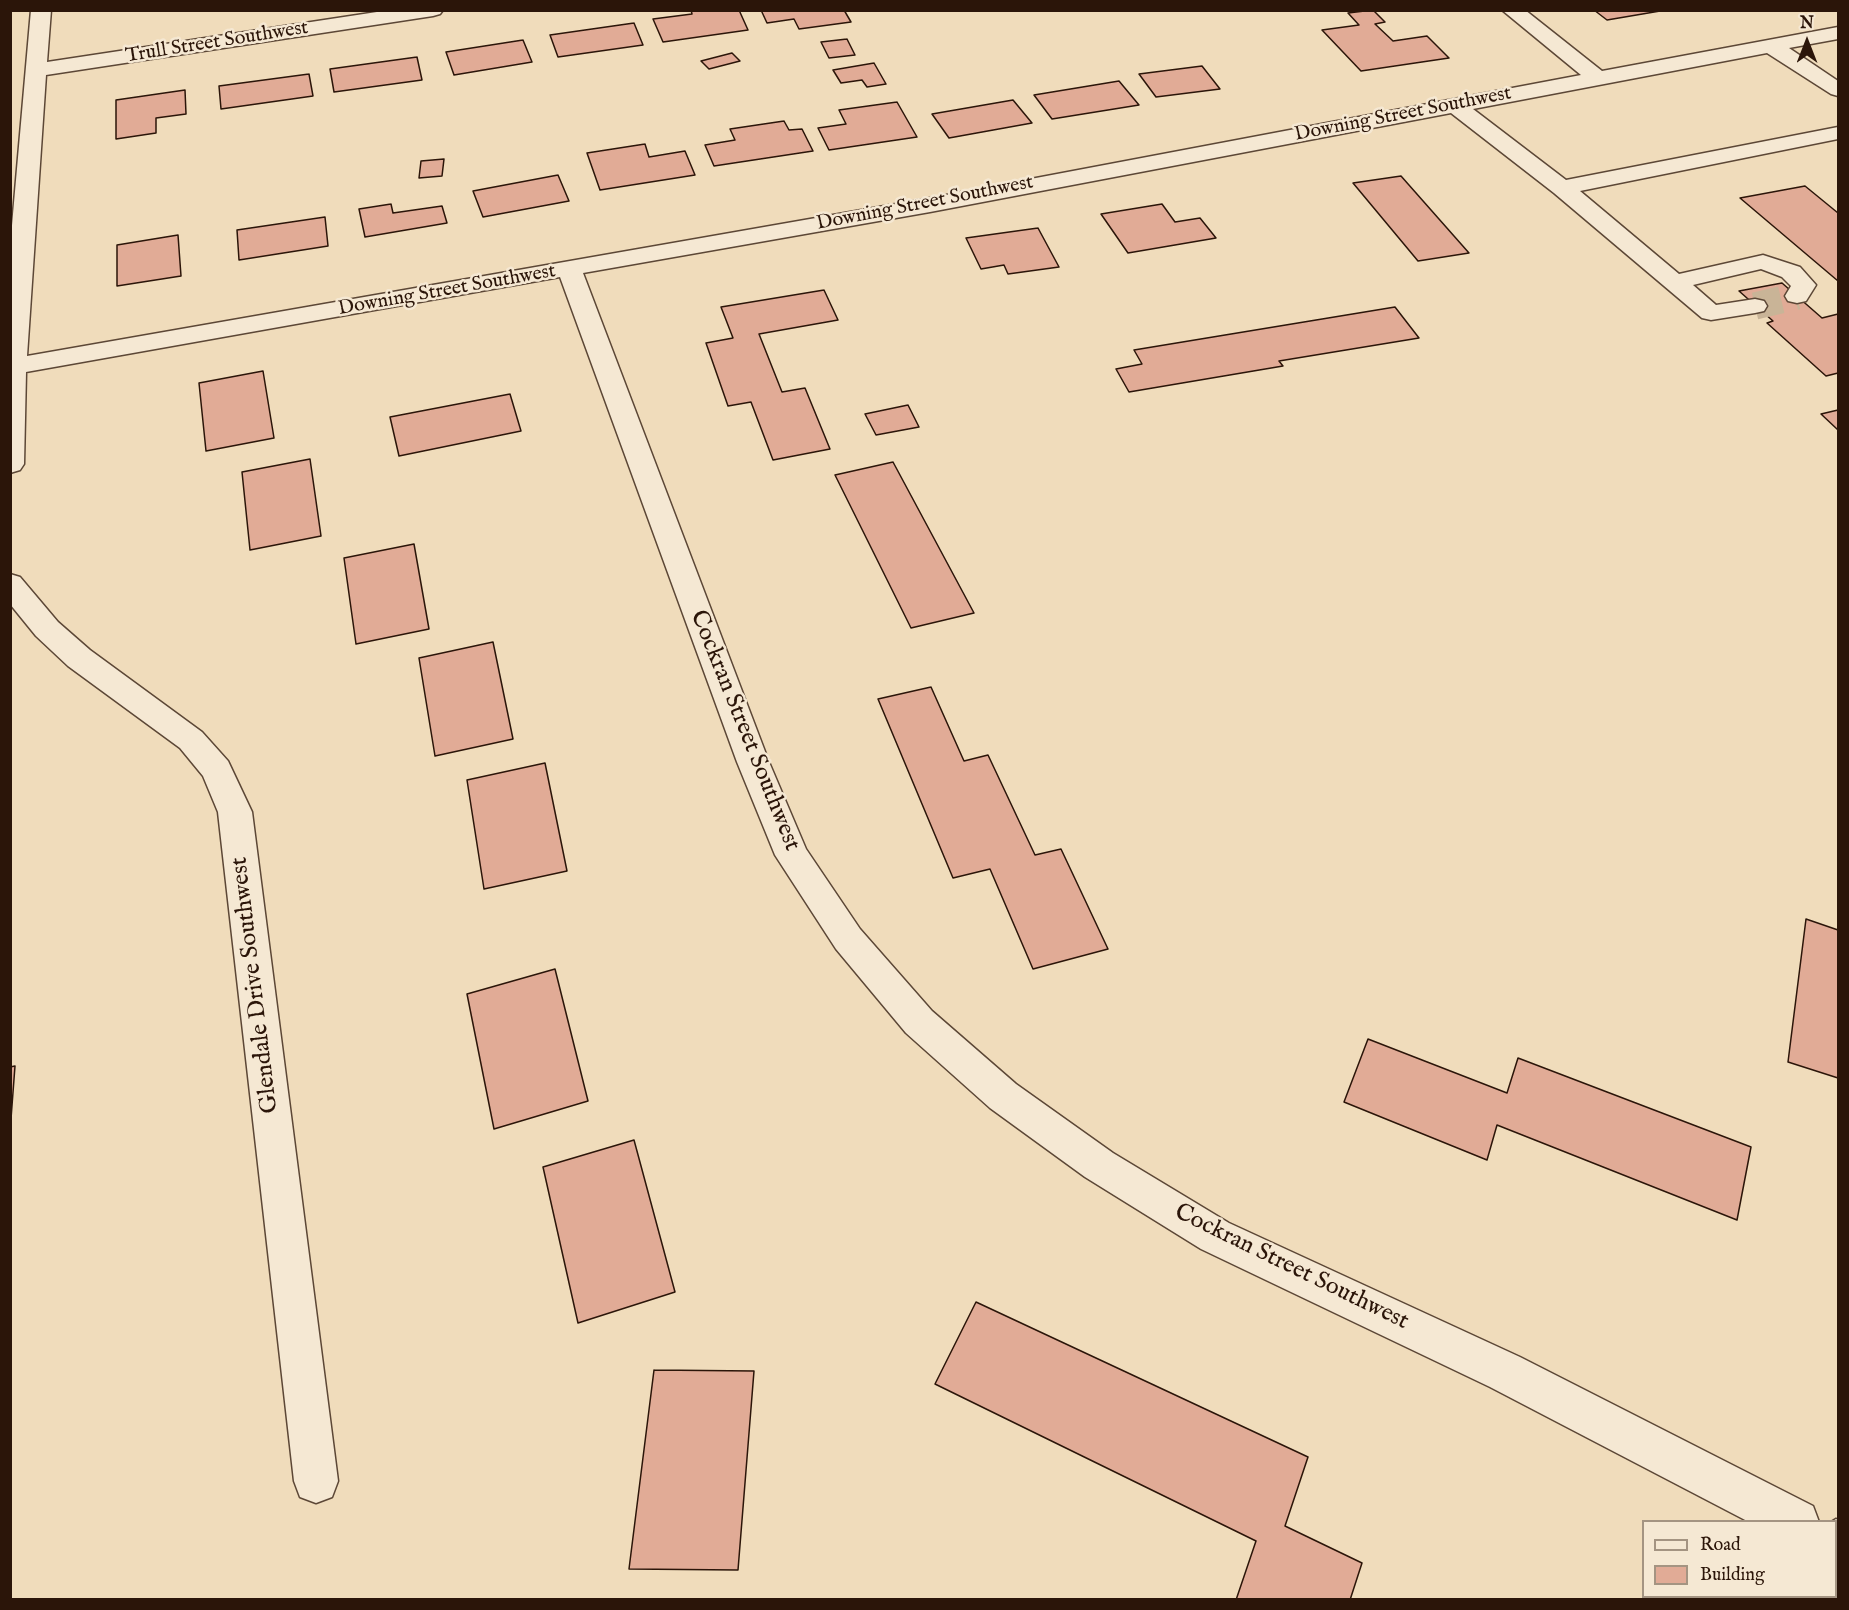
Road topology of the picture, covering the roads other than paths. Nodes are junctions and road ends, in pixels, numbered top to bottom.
1 (41, 10) edge
2 (433, 10) edge
3 (1512, 10) edge
4 (1839, 33) edge
5 (1771, 46) junction
6 (37, 70) junction
7 (1597, 78) junction
8 (1839, 90) edge
9 (1455, 105) junction
10 (1839, 133) edge
11 (1562, 188) junction
12 (570, 269) junction
13 (1673, 283) junction
14 (1797, 296) dead end
15 (1755, 306) tunnel mouth
16 (12, 367) edge
17 (10, 464) edge
18 (10, 584) edge
19 (316, 1481) dead end
20 (1795, 1520) edge

1 - 6 street
2 - 6 street, Trull Street Southwest
3 - 7 street
4 - 5 street, Downing Street Southwest
5 - 7 street, Downing Street Southwest
5 - 8 street
6 - 16 street
7 - 9 street, Downing Street Southwest
9 - 11 street
9 - 12 street, Downing Street Southwest
10 - 11 street
11 - 13 street
12 - 16 street, Downing Street Southwest
12 - 20 street, Cockran Street Southwest
13 - 14 street
13 - 15 street
16 - 17 street
18 - 19 street, Glendale Drive Southwest

